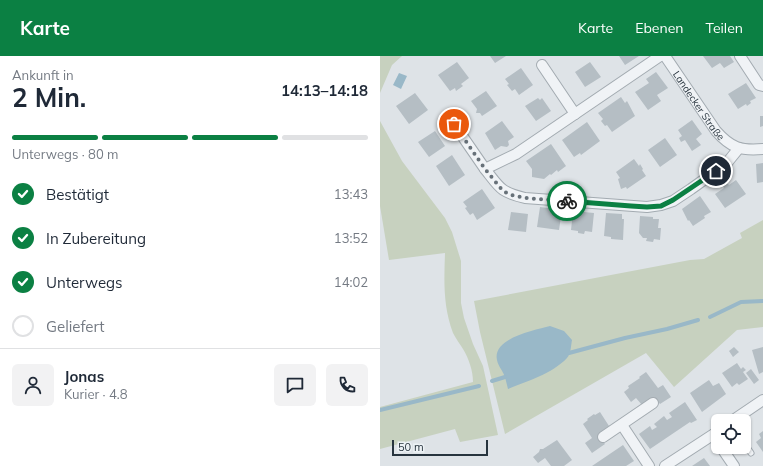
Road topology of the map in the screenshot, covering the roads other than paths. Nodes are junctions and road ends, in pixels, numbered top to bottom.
1 (660, 56) edge
2 (665, 56) edge
3 (740, 56) edge
4 (542, 65) dead end
5 (763, 86) edge
6 (575, 114) junction
7 (454, 124) dead end
8 (739, 148) junction
9 (763, 149) edge
10 (485, 169) junction
11 (763, 400) edge
12 (653, 402) dead end
13 (742, 414) edge
14 (622, 425) junction
15 (603, 438) dead end
16 (711, 443) edge
17 (727, 454) edge
18 (649, 466) edge
19 (665, 466) edge
20 (734, 466) edge

1 - 6 street
2 - 8 street, Landecker Straße
3 - 5 street
4 - 6 street
6 - 10 street
7 - 10 street
8 - 9 street, Landecker Straße
8 - 10 street
11 - 13 street
12 - 14 street
14 - 15 street
14 - 18 street
16 - 19 street
17 - 20 street

